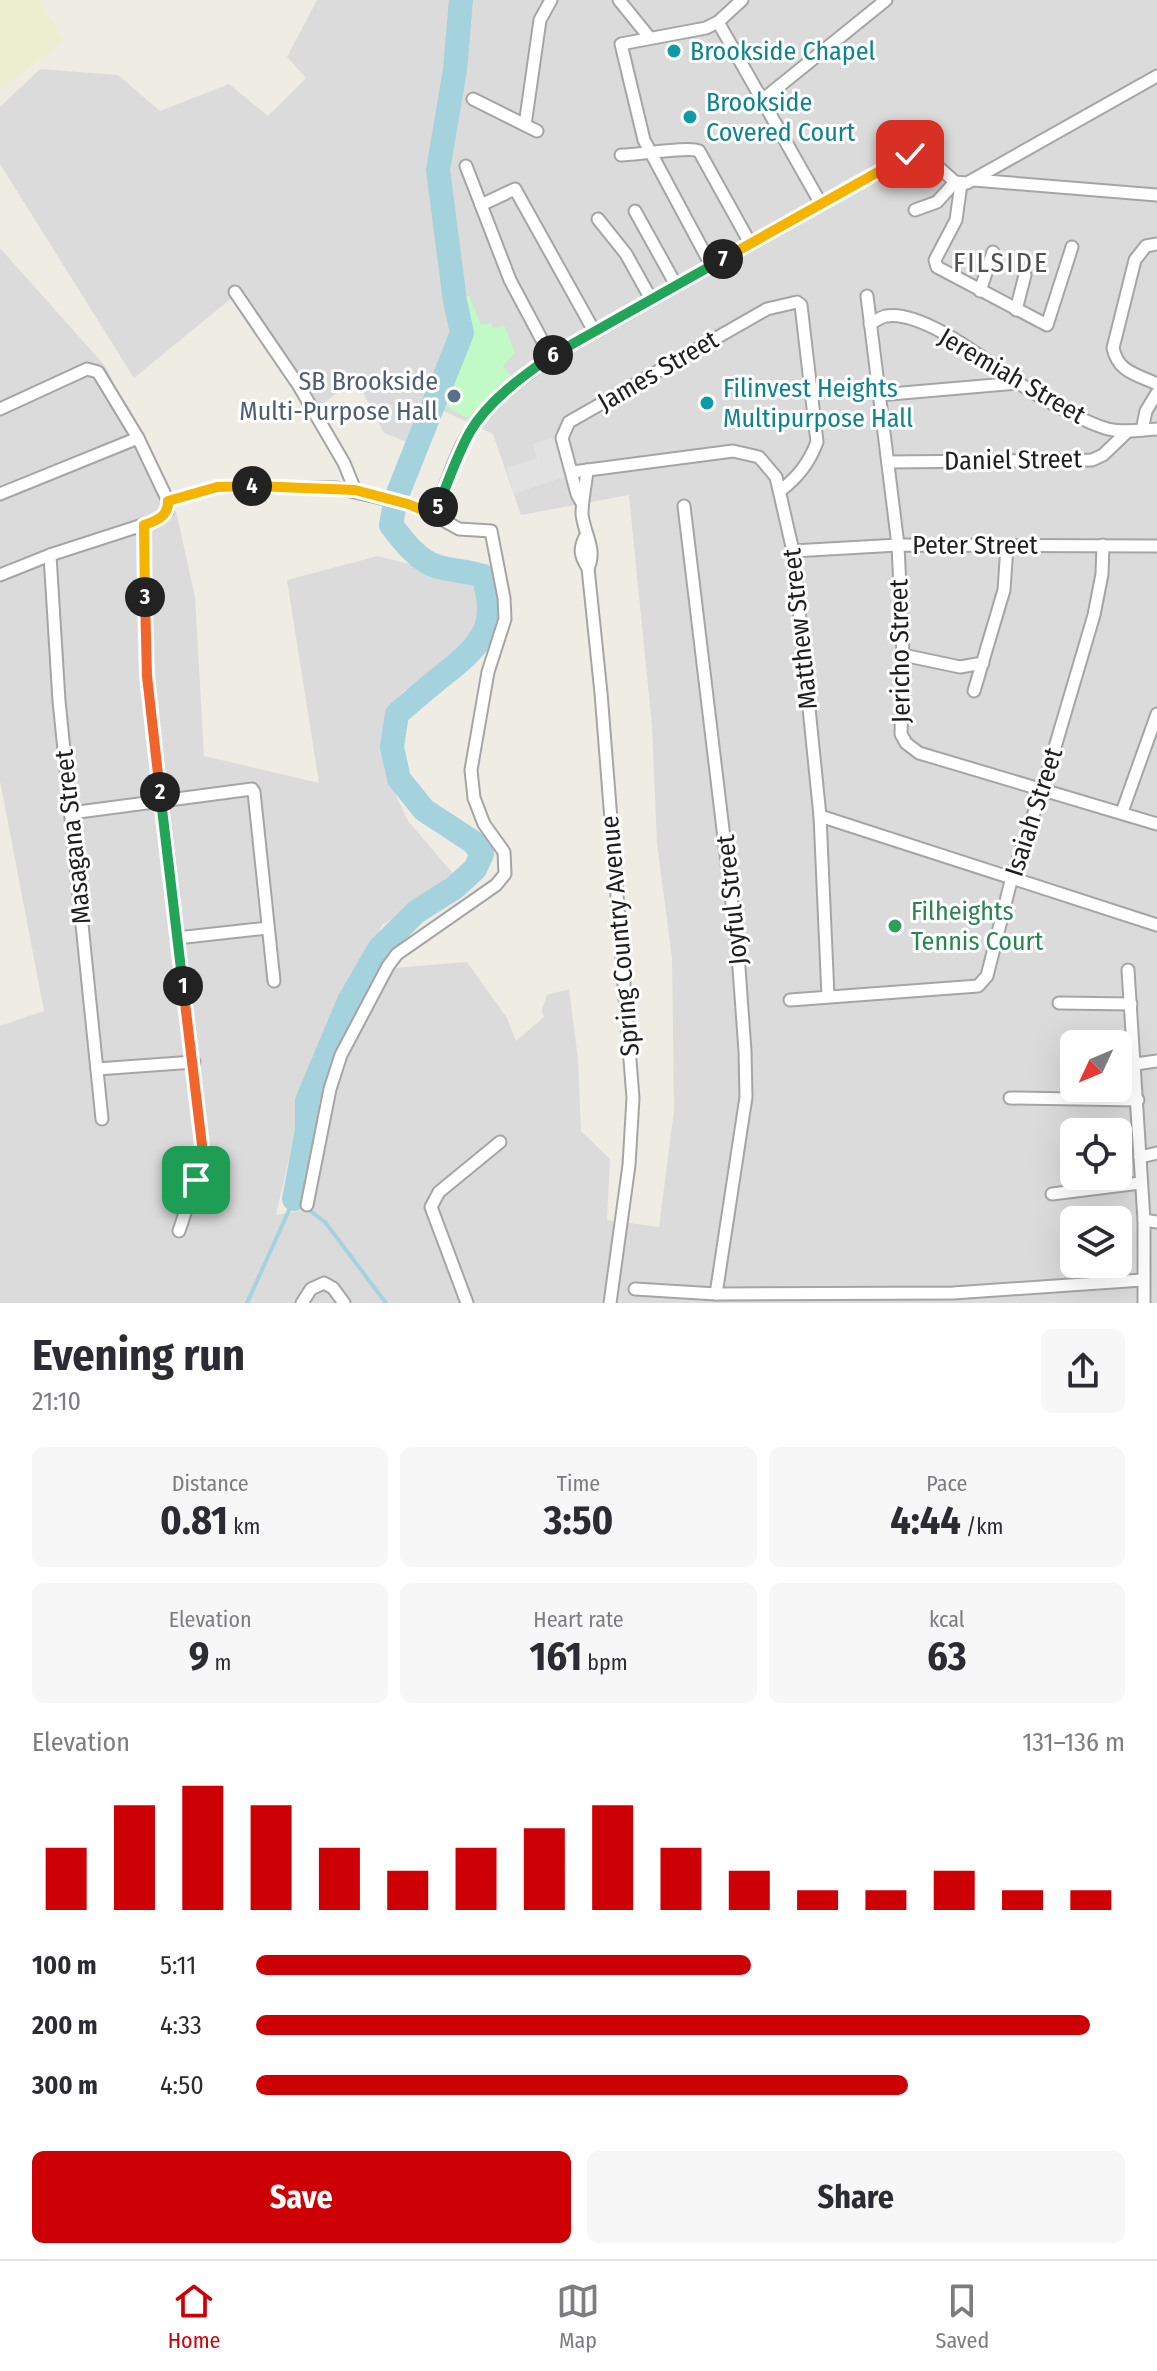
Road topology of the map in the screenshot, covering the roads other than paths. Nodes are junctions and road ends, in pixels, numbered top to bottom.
1 (551, 0) edge
2 (620, 0) edge
3 (742, 0) edge
4 (886, 0) edge
5 (728, 4) edge
6 (718, 22) junction
7 (649, 37) junction
8 (1157, 76) edge
9 (473, 99) dead end
10 (761, 101) junction
11 (525, 125) junction
12 (537, 131) dead end
13 (650, 154) junction
14 (621, 155) dead end
15 (466, 166) dead end
16 (974, 180) junction
17 (958, 183) junction
18 (1157, 195) edge
19 (821, 204) junction
20 (481, 205) junction
21 (915, 210) dead end
22 (635, 211) dead end
23 (598, 219) dead end
24 (750, 243) junction
25 (1157, 244) edge
26 (1072, 247) dead end
27 (993, 252) dead end
28 (711, 265) junction
29 (1025, 275) dead end
30 (676, 285) junction
31 (980, 291) junction
32 (235, 292) dead end
33 (867, 296) dead end
34 (651, 299) junction
35 (1016, 310) junction
36 (870, 324) junction
37 (594, 331) junction
38 (551, 357) junction
39 (1019, 383) junction
40 (1157, 384) edge
41 (1157, 393) edge
42 (879, 395) junction
43 (0, 409) edge
44 (1157, 429) edge
45 (1142, 430) junction
46 (1128, 431) junction
47 (138, 438) junction
48 (888, 462) junction
49 (587, 470) junction
50 (573, 472) junction
51 (355, 490) junction
52 (780, 491) junction
53 (0, 494) edge
54 (168, 501) junction
55 (582, 503) junction
56 (684, 506) dead end
57 (434, 515) junction
58 (144, 525) junction
59 (898, 545) junction
60 (1103, 545) junction
61 (1007, 546) junction
62 (1157, 546) edge
63 (793, 551) junction
64 (50, 555) junction
65 (0, 575) edge
66 (903, 655) junction
67 (983, 663) junction
68 (974, 691) dead end
69 (1157, 714) edge
70 (1043, 788) junction
71 (161, 800) junction
72 (1122, 812) junction
73 (71, 813) junction
74 (820, 816) junction
75 (1157, 824) edge
76 (1012, 877) junction
77 (1157, 925) edge
78 (268, 928) junction
79 (177, 938) junction
80 (1128, 970) dead end
81 (274, 981) dead end
82 (828, 996) junction
83 (790, 1000) dead end
84 (1059, 1003) dead end
85 (1131, 1004) junction
86 (1157, 1061) edge
87 (194, 1062) junction
88 (1136, 1064) junction
89 (97, 1069) junction
90 (1010, 1098) dead end
91 (1138, 1100) junction
92 (102, 1119) dead end
93 (500, 1142) dead end
94 (1157, 1153) edge
95 (1140, 1157) junction
96 (1140, 1183) junction
97 (1052, 1194) dead end
98 (307, 1205) dead end
99 (1144, 1220) junction
100 (1157, 1222) edge
101 (179, 1231) dead end
102 (1142, 1280) junction
103 (635, 1289) dead end
104 (716, 1294) junction
105 (302, 1303) edge
106 (344, 1303) edge
107 (467, 1303) edge
108 (610, 1303) edge
109 (1144, 1303) edge

1 - 11 street
2 - 7 street
3 - 5 street
4 - 10 street
5 - 6 street
6 - 7 street
6 - 10 street
7 - 13 street
8 - 16 street
9 - 11 street
10 - 19 street
11 - 12 street
13 - 14 street
13 - 24 street
13 - 28 street
15 - 20 street
16 - 17 street
16 - 18 street
17 - 19 street
17 - 21 street
17 - 31 street
19 - 24 street
20 - 37 street
20 - 38 street
22 - 30 street
23 - 34 street
24 - 28 street
25 - 40 street
26 - 35 street
27 - 31 street
28 - 30 street
29 - 35 street
30 - 34 street
31 - 35 street
32 - 51 street
33 - 36 street, Jericho Street
34 - 37 street
36 - 39 street, Jeremiah Street
36 - 42 street, Jericho Street
37 - 38 street
38 - 57 street
39 - 42 street
39 - 46 street, Jeremiah Street
41 - 45 street
42 - 48 street, Jericho Street
43 - 47 street
44 - 45 street, Jeremiah Street
45 - 46 street, Jeremiah Street
46 - 48 street, Daniel Street
47 - 53 street
47 - 54 street
48 - 59 street, Jericho Street
49 - 50 street, Matthew Street
49 - 52 street, Matthew Street
49 - 55 street, Spring Country Avenue
50 - 52 street, James Street
50 - 55 street, Spring Country Avenue
51 - 54 street
51 - 57 street
52 - 63 street, Matthew Street
54 - 58 street
55 - 108 street, Spring Country Avenue
56 - 104 street, Joyful Street
57 - 98 street
58 - 64 street
58 - 71 street
59 - 61 street, Peter Street
59 - 63 street, Peter Street
59 - 66 street, Jericho Street
60 - 61 street, Peter Street
60 - 62 street, Peter Street
60 - 70 street, Isaiah Street
61 - 67 street
63 - 74 street, Matthew Street
64 - 65 street
64 - 73 street, Masagana Street
66 - 67 street
66 - 70 street, Jericho Street
67 - 68 street
69 - 72 street
70 - 72 street, Jericho Street
70 - 76 street, Isaiah Street
71 - 73 street
71 - 78 street
71 - 79 street
72 - 75 street, Jericho Street
73 - 89 street, Masagana Street
74 - 76 street
74 - 82 street, Matthew Street
76 - 77 street
76 - 82 street, Isaiah Street
78 - 79 street
78 - 81 street
79 - 87 street
80 - 85 street
82 - 83 street, Isaiah Street
84 - 85 street
85 - 88 street
86 - 88 street
87 - 89 street
87 - 101 street
88 - 91 street
89 - 92 street, Masagana Street
90 - 91 street
91 - 95 street
93 - 107 street
94 - 95 street
95 - 96 street
96 - 97 street
96 - 99 street
99 - 100 street
99 - 102 street
102 - 104 street
102 - 109 street
103 - 104 street
105 - 106 street

